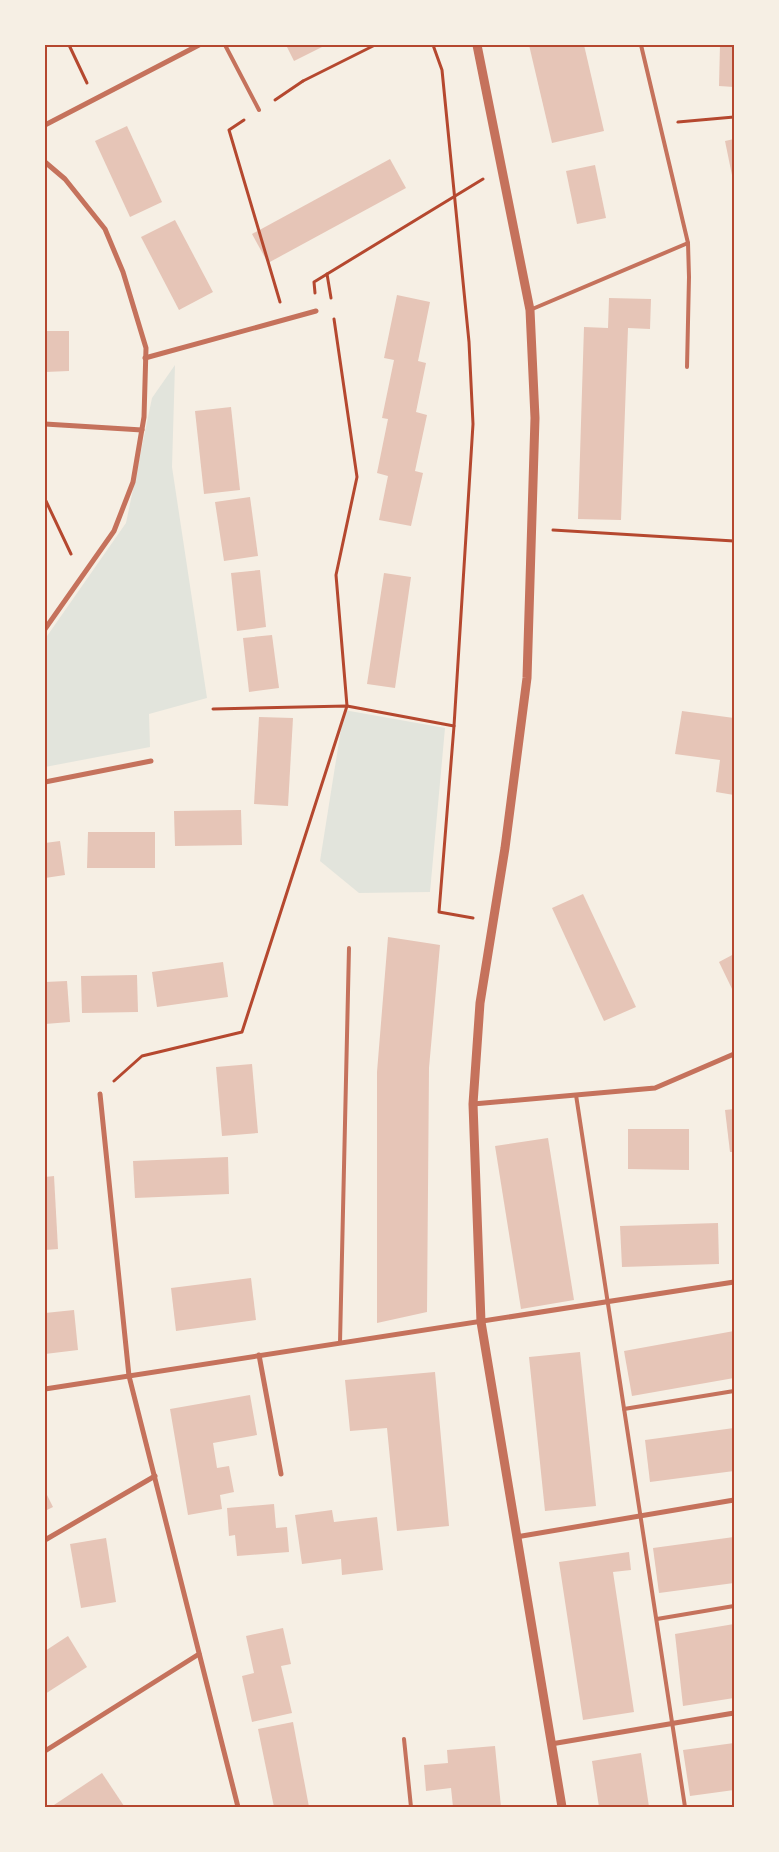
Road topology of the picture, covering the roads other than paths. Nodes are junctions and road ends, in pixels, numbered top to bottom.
1 (199, 45) edge
2 (225, 45) edge
3 (477, 45) edge
4 (642, 45) edge
5 (259, 110) road end
6 (45, 125) edge
7 (45, 162) edge
8 (688, 243) junction
9 (530, 310) junction
10 (316, 311) road end
11 (145, 358) junction
12 (687, 366) dead end
13 (45, 424) edge
14 (142, 430) junction
15 (45, 629) edge
16 (152, 760) dead end
17 (45, 782) edge
18 (350, 948) dead end
19 (734, 1054) edge
20 (100, 1094) road end
21 (576, 1095) junction
22 (473, 1104) junction
23 (734, 1282) edge
24 (606, 1302) junction
25 (481, 1322) junction
26 (340, 1343) junction
27 (259, 1356) junction
28 (129, 1376) junction
29 (45, 1389) edge
30 (734, 1391) edge
31 (624, 1409) junction
32 (281, 1474) dead end
33 (155, 1476) junction
34 (734, 1500) edge
35 (642, 1516) junction
36 (516, 1537) junction
37 (45, 1540) edge
38 (734, 1606) edge
39 (657, 1619) junction
40 (199, 1654) junction
41 (734, 1713) edge
42 (672, 1723) junction
43 (404, 1739) dead end
44 (551, 1744) junction
45 (45, 1751) edge
46 (238, 1807) edge
47 (411, 1807) edge
48 (562, 1807) edge
49 (685, 1807) edge

1 - 6 street
2 - 5 lane
3 - 9 street
4 - 8 lane
7 - 11 street
8 - 9 lane
8 - 12 lane
9 - 22 street
10 - 11 street
11 - 14 street
13 - 14 street
14 - 15 street
16 - 17 street
18 - 26 lane
19 - 21 street
20 - 28 street
21 - 22 street
21 - 24 lane
22 - 25 street
23 - 24 street
24 - 25 street
24 - 31 lane
25 - 26 street
25 - 36 street
26 - 27 street
27 - 28 street
27 - 32 street
28 - 29 street
28 - 33 street
30 - 31 lane
31 - 35 lane
33 - 37 street
33 - 40 street
34 - 35 street
35 - 36 street
35 - 39 lane
36 - 44 street
38 - 39 lane
39 - 42 lane
40 - 45 street
40 - 46 street
41 - 42 street
42 - 44 street
42 - 49 lane
43 - 47 lane
44 - 48 street

